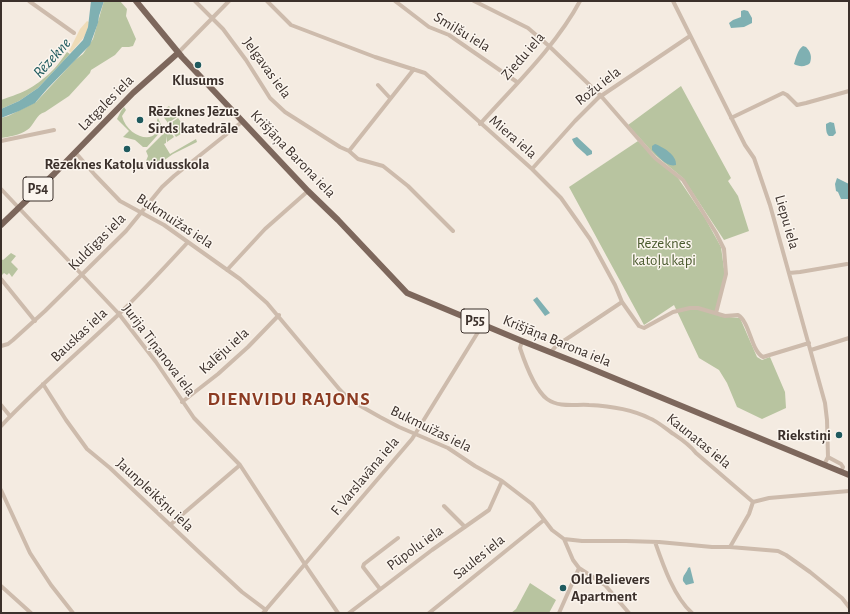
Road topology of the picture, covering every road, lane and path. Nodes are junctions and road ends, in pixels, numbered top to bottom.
1 (29, 1) edge
2 (136, 1) edge
3 (195, 1) edge
4 (229, 1) edge
5 (267, 1) edge
6 (395, 1) edge
7 (474, 1) edge
8 (580, 1) edge
9 (672, 1) edge
10 (212, 19) junction
11 (74, 33) dead end
12 (690, 36) junction
13 (549, 46) junction
14 (178, 53) junction
15 (414, 69) junction
16 (517, 82) junction
17 (378, 85) dead end
18 (849, 91) edge
19 (601, 96) junction
20 (390, 98) junction
21 (731, 118) junction
22 (243, 121) junction
23 (480, 124) junction
24 (54, 130) dead end
25 (1, 141) edge
26 (349, 151) junction
27 (75, 152) junction
28 (532, 170) junction
29 (1, 189) edge
30 (308, 191) junction
31 (19, 207) junction
32 (142, 212) junction
33 (1, 225) edge
34 (453, 231) dead end
35 (188, 242) junction
36 (847, 264) dead end
37 (227, 270) junction
38 (789, 272) junction
39 (82, 274) junction
40 (1, 279) edge
41 (622, 302) junction
42 (716, 313) junction
43 (118, 314) junction
44 (279, 315) junction
45 (35, 321) junction
46 (483, 324) junction
47 (849, 338) edge
48 (522, 341) junction
49 (809, 343) junction
50 (1, 346) edge
51 (810, 350) junction
52 (551, 352) junction
53 (43, 384) junction
54 (182, 402) junction
55 (1, 406) edge
56 (10, 416) junction
57 (1, 426) edge
58 (415, 434) junction
59 (828, 457) junction
60 (240, 465) junction
61 (824, 465) junction
62 (841, 472) junction
63 (849, 475) edge
64 (502, 481) junction
65 (1, 490) edge
66 (849, 491) edge
67 (753, 502) junction
68 (444, 506) dead end
69 (544, 520) junction
70 (170, 524) junction
71 (465, 527) junction
72 (398, 538) dead end
73 (564, 539) junction
74 (656, 542) junction
75 (730, 547) junction
76 (305, 564) junction
77 (579, 568) junction
78 (1, 586) edge
79 (380, 589) junction
80 (849, 607) edge
81 (264, 612) edge
82 (31, 613) edge
83 (73, 613) edge
84 (338, 613) edge
85 (349, 613) edge
86 (429, 613) edge
87 (559, 613) edge
88 (629, 613) edge
89 (692, 613) edge

1 - 11 street
2 - 14 main road, Krišjāņa Barona iela
3 - 10 street, Jelgavas iela
4 - 10 street, Latgales iela
5 - 15 street, Miera iela
6 - 16 street, Smilšu iela
7 - 13 street
8 - 13 street, Ziedu iela
9 - 12 street, Liepu iela
10 - 14 street, Latgales iela
10 - 26 street, Jelgavas iela
12 - 19 street, Rožu iela
12 - 21 street, Liepu iela
13 - 16 street, Ziedu iela
13 - 19 street
14 - 22 main road, Krišjāņa Barona iela / P55
14 - 27 main road, Latgales iela / P54
15 - 20 street
15 - 23 street, Miera iela
16 - 23 street, Ziedu iela
17 - 20 street
18 - 21 street
19 - 28 street, Rožu iela
19 - 42 street
20 - 26 street
21 - 38 street, Liepu iela
22 - 30 main road, Krišjāņa Barona iela / P55
22 - 32 street, Kuldīgas iela
23 - 28 street, Miera iela
24 - 25 street
26 - 34 street, Jelgavas iela
27 - 31 main road, Latgales iela / P54
27 - 32 street, Bukmuižas iela
28 - 41 street, Miera iela
29 - 31 street, Jurija Tiņanova iela
30 - 37 street
30 - 46 main road, Krišjāņa Barona iela / P55
31 - 33 main road, Latgales iela / P54
31 - 39 street, Jurija Tiņanova iela
32 - 35 street, Bukmuižas iela
32 - 39 street, Kuldīgas iela
35 - 37 street, Bukmuižas iela
35 - 43 street, Bauskas iela
36 - 38 street
37 - 44 street, Bukmuižas iela
38 - 49 street, Liepu iela
39 - 43 street, Jurija Tiņanova iela
39 - 45 street, Kuldīgas iela
40 - 45 street
41 - 42 street, Miera iela
41 - 52 street
42 - 49 street
43 - 53 street, Bauskas iela
43 - 54 street, Jurija Tiņanova iela
44 - 54 street, Kalēju iela
44 - 58 street, Bukmuižas iela
45 - 50 street, Kuldīgas iela
46 - 48 main road, Krišjāņa Barona iela / P55
46 - 58 street, F. Varslavāna iela
47 - 51 street
48 - 52 main road, Krišjāņa Barona iela / P55
48 - 67 street, Kaunatas iela
49 - 51 street, Liepu iela
51 - 59 street, Liepu iela
52 - 61 main road, Krišjāņa Barona iela / P55
53 - 56 street, Bauskas iela
53 - 70 street, Jaunpleikšņu iela
54 - 60 street, Jurija Tiņanova iela
55 - 56 street
56 - 57 street, Bauskas iela
58 - 64 street, Bukmuižas iela
58 - 76 street, F. Varslavāna iela
59 - 61 street, Liepu iela
59 - 62 street
60 - 70 street
60 - 76 street, Jurija Tiņanova iela
61 - 62 main road, Krišjāņa Barona iela / P55
62 - 63 main road, Krišjāņa Barona iela / P55
64 - 69 street, Bukmuižas iela
64 - 71 street, Pūpolu iela
65 - 83 street
66 - 67 street
67 - 75 street
68 - 71 street, Pūpolu iela
69 - 73 street, Bukmuižas iela
69 - 86 street, Saules iela
70 - 81 street, Jaunpleikšņu iela
71 - 79 street, Pūpolu iela
72 - 79 street, Pūpolu iela
73 - 74 street
73 - 77 street
74 - 75 street
74 - 89 street
75 - 80 street
76 - 81 street, F. Varslavāna iela
76 - 84 street, Jurija Tiņanova iela
77 - 87 street
77 - 88 street
78 - 82 street
79 - 85 street, Pūpolu iela

